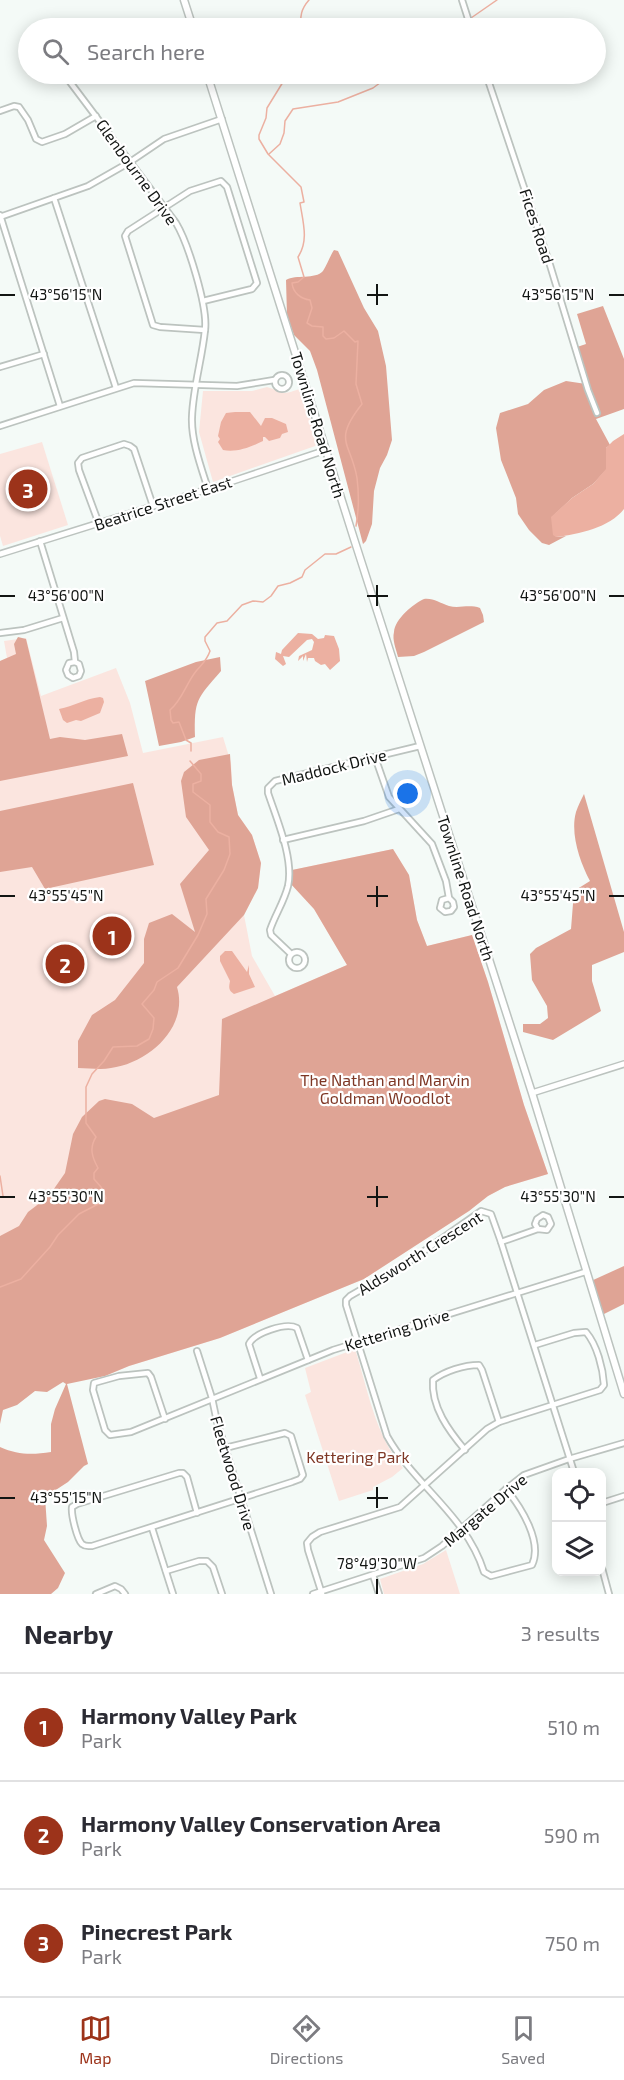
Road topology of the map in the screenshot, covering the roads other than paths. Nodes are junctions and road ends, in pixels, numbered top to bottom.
1 (184, 0) edge
2 (462, 0) edge
3 (190, 18) edge
4 (468, 18) edge
5 (72, 84) edge
6 (210, 84) edge
7 (489, 84) edge
8 (0, 111) edge
9 (96, 116) junction
10 (222, 119) junction
11 (130, 162) junction
12 (54, 198) junction
13 (164, 207) junction
14 (0, 216) edge
15 (203, 302) junction
16 (205, 330) junction
17 (44, 354) junction
18 (0, 367) edge
19 (274, 380) dead end
20 (197, 384) junction
21 (116, 388) junction
22 (60, 406) junction
23 (597, 413) dead end
24 (0, 426) edge
25 (326, 450) junction
26 (208, 489) junction
27 (153, 506) junction
28 (99, 524) junction
29 (40, 541) junction
30 (0, 554) edge
31 (63, 618) junction
32 (0, 633) edge
33 (75, 662) dead end
34 (420, 746) junction
35 (375, 757) junction
36 (399, 809) junction
37 (283, 840) junction
38 (448, 898) dead end
39 (290, 953) dead end
40 (624, 1064) edge
41 (532, 1093) junction
42 (538, 1229) dead end
43 (501, 1242) junction
44 (585, 1272) junction
45 (516, 1294) junction
46 (358, 1342) junction
47 (535, 1345) junction
48 (197, 1351) dead end
49 (308, 1360) junction
50 (260, 1378) junction
51 (624, 1394) edge
52 (212, 1398) junction
53 (553, 1404) junction
54 (165, 1419) junction
55 (500, 1422) junction
56 (624, 1443) edge
57 (225, 1448) junction
58 (465, 1450) junction
59 (568, 1459) junction
60 (572, 1468) edge
61 (426, 1485) junction
62 (506, 1489) junction
63 (624, 1496) edge
64 (241, 1499) junction
65 (606, 1502) edge
66 (197, 1513) junction
67 (462, 1527) junction
68 (152, 1528) junction
69 (166, 1571) junction
70 (373, 1575) junction
71 (604, 1576) edge
72 (321, 1593) edge
73 (96, 1594) edge
74 (125, 1594) edge
75 (173, 1594) edge
76 (222, 1594) edge
77 (271, 1594) edge
78 (313, 1594) edge
79 (379, 1594) edge
80 (609, 1594) edge

1 - 3 main road
2 - 4 street
5 - 9 street, Glenbourne Drive
6 - 10 main road, Townline Road North
7 - 23 street, Fices Road
8 - 9 street
9 - 11 street, Glenbourne Drive
10 - 11 street
10 - 25 main road, Townline Road North
11 - 12 street
11 - 13 street, Glenbourne Drive
12 - 14 street
12 - 21 street
13 - 15 street, Glenbourne Drive
13 - 15 street
13 - 16 street
14 - 17 street
15 - 16 street, Glenbourne Drive
16 - 20 street, Glenbourne Drive
17 - 18 street
17 - 22 street
19 - 20 street
20 - 21 street
20 - 26 street, Glenbourne Drive
21 - 22 street
22 - 24 street
25 - 26 street, Beatrice Street East
25 - 34 main road, Townline Road North
26 - 27 street, Beatrice Street East
27 - 28 street, Beatrice Street East
27 - 28 street
28 - 29 street, Beatrice Street East
29 - 30 street, Beatrice Street East
29 - 31 street
31 - 32 street
31 - 33 street
34 - 35 street, Maddock Drive
34 - 41 main road, Townline Road North
35 - 36 street
35 - 37 street, Maddock Drive
36 - 37 street
36 - 38 street
37 - 39 street
40 - 41 street
41 - 44 main road, Townline Road North
42 - 43 street
43 - 45 street, Aldsworth Crescent
43 - 46 street, Aldsworth Crescent
44 - 45 street, Kettering Drive
44 - 51 main road, Townline Road North
45 - 46 street, Kettering Drive
45 - 47 street, Aldsworth Crescent
46 - 49 street, Kettering Drive
46 - 61 street
47 - 53 street, Aldsworth Crescent
47 - 53 street
48 - 52 street, Fleetwood Drive
49 - 50 street, Kettering Drive
49 - 50 street
50 - 52 street, Kettering Drive
52 - 54 street, Kettering Drive
52 - 57 street, Fleetwood Drive
53 - 55 street
53 - 59 street, Aldsworth Crescent
54 - 54 street, Kettering Drive
55 - 58 street
55 - 58 street
56 - 59 street, Margate Drive
57 - 64 street, Fleetwood Drive
57 - 64 street
58 - 61 street
59 - 60 street, Aldsworth Crescent
59 - 62 street, Margate Drive
61 - 67 street
61 - 72 street
62 - 67 street, Margate Drive
62 - 67 street
63 - 65 street
64 - 66 street
64 - 77 street, Fleetwood Drive
66 - 68 street
66 - 68 street
67 - 70 street, Margate Drive
68 - 69 street
69 - 75 street
69 - 76 street
70 - 72 street, Margate Drive
70 - 79 street
71 - 80 street
72 - 78 street, Margate Drive
73 - 74 street

